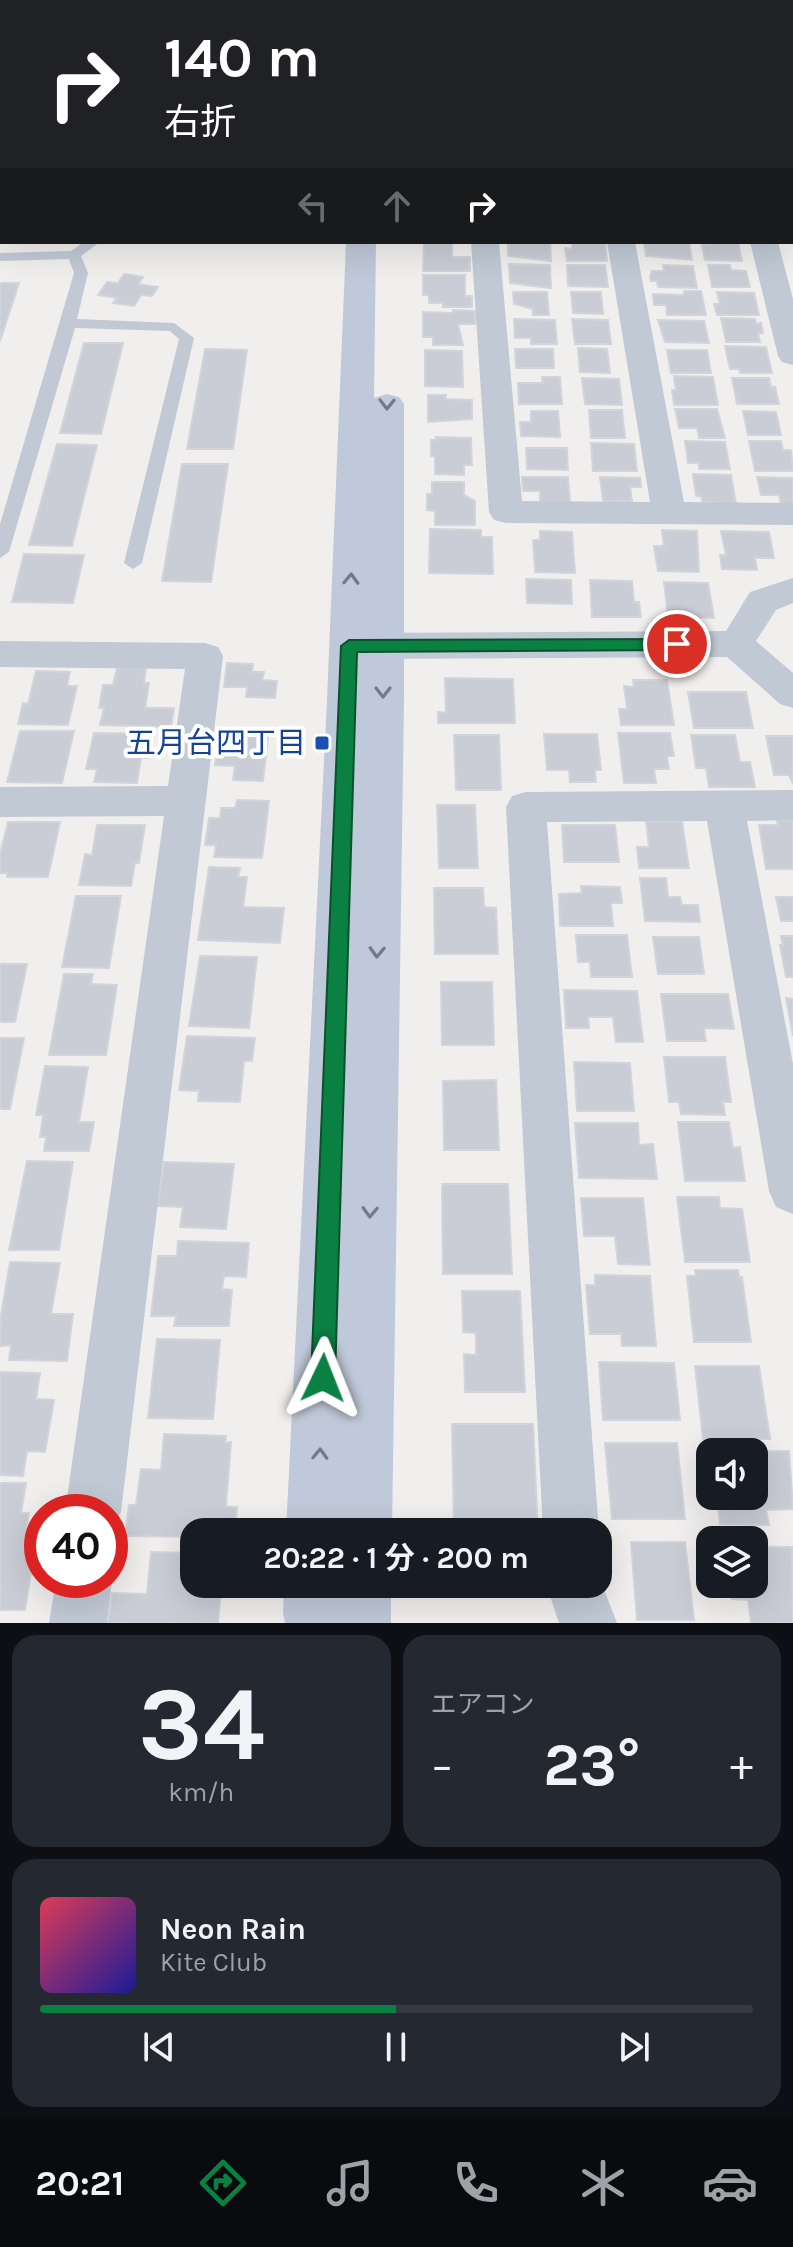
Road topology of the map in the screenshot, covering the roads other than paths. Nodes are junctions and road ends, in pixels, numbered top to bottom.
1 (90, 244) edge
2 (361, 244) edge
3 (389, 244) edge
4 (485, 244) edge
5 (621, 244) edge
6 (765, 244) edge
7 (74, 255) junction
8 (0, 257) edge
9 (69, 323) junction
10 (793, 356) edge
11 (669, 513) junction
12 (793, 514) edge
13 (0, 552) edge
14 (133, 563) dead end
15 (793, 590) edge
16 (736, 644) junction
17 (366, 646) junction
18 (0, 654) edge
19 (793, 694) edge
20 (187, 801) junction
21 (0, 802) edge
22 (724, 805) junction
23 (793, 805) edge
24 (793, 1191) edge
25 (95, 1494) edge
26 (318, 1518) edge
27 (361, 1518) edge
28 (570, 1518) edge
29 (81, 1598) edge
30 (316, 1598) edge
31 (360, 1598) edge
32 (579, 1598) edge
33 (78, 1623) edge
34 (317, 1623) edge
35 (359, 1623) edge
36 (588, 1623) edge

1 - 7 lane
17 -> 2 street
3 -> 17 street
4 - 11 street
5 - 11 street
6 - 10 street
7 - 8 lane
7 - 9 lane
9 - 13 lane
9 - 14 lane
11 - 12 street
15 - 16 street
16 - 17 street
16 - 19 street
26 -> 17 street
17 -> 27 street
18 - 20 street
20 - 21 street
20 - 25 street
22 - 23 street
22 - 24 street
22 - 28 street
29 - 33 street
30 - 34 street
31 - 35 street
32 - 36 street

